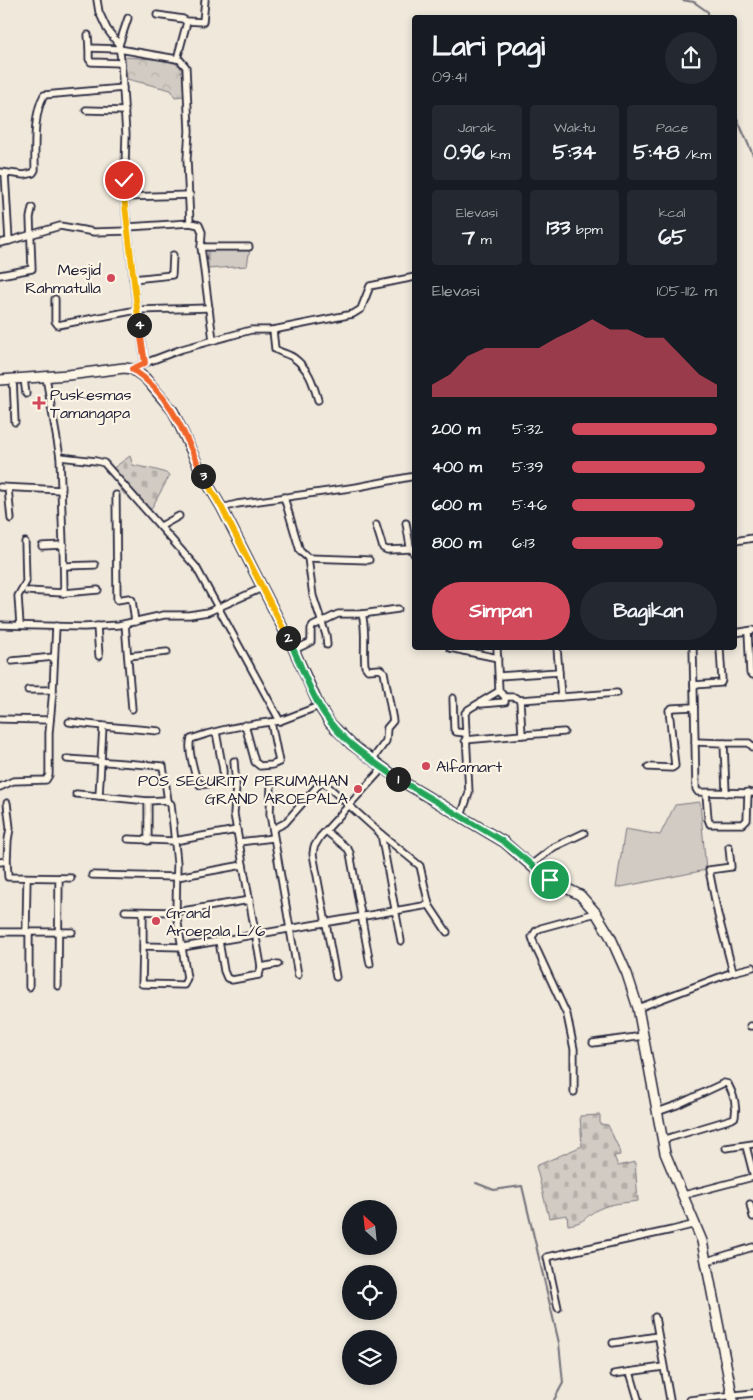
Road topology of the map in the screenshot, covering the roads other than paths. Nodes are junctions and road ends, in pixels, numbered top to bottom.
1 (97, 0) edge
2 (205, 0) edge
3 (157, 15) dead end
4 (128, 18) dead end
5 (186, 20) junction
6 (88, 35) dead end
7 (119, 47) junction
8 (89, 48) junction
9 (177, 59) junction
10 (121, 63) junction
11 (123, 88) junction
12 (86, 110) dead end
13 (125, 111) junction
14 (2, 172) edge
15 (190, 195) junction
16 (124, 197) junction
17 (32, 208) dead end
18 (190, 223) junction
19 (128, 229) junction
20 (31, 235) junction
21 (9, 242) junction
22 (0, 243) edge
23 (201, 247) junction
24 (249, 247) dead end
25 (174, 255) dead end
26 (0, 275) edge
27 (412, 278) edge
28 (134, 280) junction
29 (55, 299) dead end
30 (209, 308) junction
31 (137, 310) junction
32 (273, 330) junction
33 (213, 340) junction
34 (145, 363) junction
35 (132, 369) junction
36 (46, 377) junction
37 (13, 379) junction
38 (24, 379) junction
39 (0, 380) edge
40 (26, 394) dead end
41 (318, 400) dead end
42 (15, 422) dead end
43 (60, 457) junction
44 (412, 477) edge
45 (0, 487) edge
46 (8, 488) junction
47 (62, 490) junction
48 (116, 495) dead end
49 (284, 497) junction
50 (222, 508) junction
51 (179, 516) dead end
52 (11, 519) dead end
53 (406, 523) dead end
54 (376, 525) dead end
55 (161, 526) junction
56 (753, 538) edge
57 (737, 541) edge
58 (25, 542) dead end
59 (412, 544) edge
60 (63, 545) junction
61 (42, 546) dead end
62 (412, 551) edge
63 (308, 558) junction
64 (369, 560) dead end
65 (95, 565) dead end
66 (64, 566) junction
67 (262, 588) junction
68 (98, 590) dead end
69 (27, 591) dead end
70 (64, 593) junction
71 (219, 608) junction
72 (398, 609) dead end
73 (362, 614) junction
74 (135, 622) junction
75 (322, 623) junction
76 (0, 624) edge
77 (125, 624) junction
78 (20, 625) junction
79 (56, 626) junction
80 (97, 626) junction
81 (750, 630) edge
82 (737, 633) edge
83 (327, 645) dead end
84 (294, 650) junction
85 (469, 650) edge
86 (497, 650) edge
87 (557, 650) edge
88 (693, 650) edge
89 (720, 650) edge
90 (167, 652) dead end
91 (99, 656) dead end
92 (128, 656) junction
93 (54, 657) junction
94 (498, 658) junction
95 (12, 660) dead end
96 (559, 672) junction
97 (499, 676) junction
98 (753, 676) edge
99 (694, 685) junction
100 (28, 690) dead end
101 (53, 690) junction
102 (499, 691) junction
103 (616, 693) dead end
104 (561, 697) junction
105 (452, 698) dead end
106 (505, 698) junction
107 (520, 700) junction
108 (478, 704) junction
109 (320, 706) junction
110 (694, 707) junction
111 (132, 709) dead end
112 (452, 710) junction
113 (465, 713) junction
114 (0, 719) edge
115 (50, 720) junction
116 (280, 721) junction
117 (69, 722) dead end
118 (271, 722) junction
119 (245, 725) junction
120 (103, 726) junction
121 (159, 731) dead end
122 (216, 732) junction
123 (564, 732) dead end
124 (465, 733) junction
125 (522, 735) junction
126 (465, 740) junction
127 (695, 742) junction
128 (724, 743) junction
129 (753, 747) edge
130 (68, 758) dead end
131 (101, 760) junction
132 (234, 760) dead end
133 (372, 760) junction
134 (134, 764) junction
135 (648, 767) dead end
136 (383, 768) junction
137 (133, 771) dead end
138 (271, 785) dead end
139 (0, 787) edge
140 (751, 792) edge
141 (706, 793) junction
142 (726, 793) junction
143 (76, 794) dead end
144 (99, 796) junction
145 (148, 800) junction
146 (168, 801) junction
147 (7, 803) dead end
148 (350, 805) junction
149 (461, 816) junction
150 (273, 829) junction
151 (237, 830) junction
152 (326, 831) junction
153 (584, 833) dead end
154 (381, 834) junction
155 (273, 838) junction
156 (128, 839) dead end
157 (148, 841) junction
158 (174, 841) junction
159 (239, 842) junction
160 (729, 847) dead end
161 (0, 862) edge
162 (7, 862) junction
163 (243, 865) junction
164 (532, 865) junction
165 (92, 875) dead end
166 (177, 877) junction
167 (27, 878) junction
168 (59, 878) junction
169 (71, 878) dead end
170 (250, 900) junction
171 (429, 905) junction
172 (396, 910) junction
173 (124, 911) dead end
174 (143, 912) junction
175 (176, 912) junction
176 (596, 913) junction
177 (361, 916) junction
178 (325, 923) junction
179 (290, 929) junction
180 (0, 932) edge
181 (28, 932) junction
182 (58, 932) junction
183 (72, 932) dead end
184 (447, 932) dead end
185 (256, 935) junction
186 (219, 941) junction
187 (401, 941) dead end
188 (143, 946) junction
189 (183, 947) junction
190 (278, 964) dead end
191 (370, 964) dead end
192 (261, 967) junction
193 (753, 968) edge
194 (732, 972) junction
195 (298, 975) dead end
196 (336, 977) dead end
197 (58, 986) dead end
198 (29, 987) dead end
199 (638, 1008) junction
200 (643, 1036) junction
201 (593, 1043) dead end
202 (574, 1092) dead end
203 (657, 1112) junction
204 (662, 1140) junction
205 (753, 1144) edge
206 (746, 1146) junction
207 (726, 1148) dead end
208 (753, 1173) edge
209 (753, 1177) edge
210 (684, 1195) junction
211 (750, 1204) dead end
212 (753, 1217) edge
213 (696, 1224) junction
214 (753, 1247) edge
215 (707, 1260) junction
216 (558, 1308) dead end
217 (655, 1317) dead end
218 (658, 1336) junction
219 (613, 1343) dead end
220 (664, 1367) junction
221 (630, 1372) junction
222 (614, 1374) dead end
223 (753, 1393) edge
224 (638, 1398) dead end
225 (733, 1398) edge
226 (670, 1400) edge
227 (690, 1400) edge

1 - 7 street
2 - 5 street
3 - 5 street
4 - 7 street
5 - 9 street
6 - 8 street
7 - 8 street
7 - 9 street
7 - 10 street
8 - 10 street
9 - 15 street
10 - 11 street
11 - 13 street
11 - 14 street
12 - 13 street
13 - 16 street
14 - 21 street
15 - 16 street
15 - 18 street
16 - 19 street
17 - 20 street
18 - 19 street
18 - 23 street
19 - 20 street
19 - 28 street
20 - 21 street
20 - 26 street
21 - 22 street
23 - 24 street
23 - 30 street
25 - 28 street
27 - 32 street
28 - 31 street
29 - 31 street
30 - 31 street
30 - 33 street
31 - 34 street
32 - 33 street
32 - 41 street
33 - 34 street
34 - 35 street
35 - 36 main road
35 - 50 main road
36 - 38 main road
36 - 43 street
37 - 38 main road
37 - 39 main road
37 - 42 street
38 - 40 street
43 - 47 street
43 - 55 street
44 - 49 street
45 - 46 street
46 - 47 street
46 - 52 street
47 - 60 street
48 - 74 street
49 - 50 street
49 - 63 street
50 - 67 main road
51 - 55 street
53 - 59 street
54 - 62 street
55 - 71 street
56 - 57 street
58 - 78 street
60 - 61 street
60 - 66 street
63 - 64 street
63 - 75 street
65 - 66 street
66 - 70 street
67 - 71 street
67 - 84 main road
68 - 70 street
69 - 70 street
71 - 74 street
71 - 116 street
72 - 73 street
73 - 75 street
73 - 133 street
74 - 77 street
75 - 83 street
75 - 84 street
76 - 78 street
77 - 80 street
77 - 92 street
78 - 79 street
79 - 80 street
79 - 93 street
80 - 91 street
81 - 82 street
81 - 98 street
84 - 109 main road
85 - 94 street
86 - 94 street
87 - 96 street
88 - 99 street
89 - 99 street
90 - 92 street
92 - 111 street
93 - 95 street
93 - 101 street
94 - 97 street
96 - 97 street
96 - 104 street
97 - 102 street
99 - 110 street
100 - 101 street
101 - 115 street
102 - 106 street
102 - 108 street
103 - 104 street
104 - 107 street
105 - 112 street
106 - 107 street
106 - 108 street
107 - 125 street
108 - 113 street
109 - 116 street
109 - 133 main road
110 - 127 street
110 - 135 street
112 - 113 street
112 - 124 street
113 - 124 street
114 - 115 street
115 - 139 street
116 - 118 street
117 - 120 street
118 - 119 street
118 - 119 street
119 - 122 street
120 - 121 street
120 - 131 street
122 - 122 street
123 - 125 street
124 - 126 street
125 - 126 street
126 - 149 street
127 - 128 street
127 - 141 street
128 - 129 street
128 - 142 street
130 - 131 street
131 - 134 street
131 - 144 street
132 - 151 street
133 - 136 main road
134 - 137 street
134 - 146 street
136 - 148 street
136 - 149 main road
138 - 150 street
140 - 141 street
140 - 142 street
141 - 142 street
143 - 144 street
144 - 145 street
145 - 146 street
145 - 157 street
146 - 158 street
147 - 162 street
148 - 150 street
148 - 152 street
148 - 154 street
149 - 164 main road
150 - 155 street
151 - 158 street
151 - 159 street
152 - 177 street
152 - 178 street
153 - 164 street
154 - 171 street
154 - 172 street
155 - 159 street
155 - 179 street
156 - 157 street
157 - 158 street
158 - 166 street
159 - 163 street
160 - 194 street
161 - 162 street
162 - 167 street
163 - 166 street
163 - 170 street
164 - 176 main road
165 - 166 street
166 - 175 street
167 - 168 street
167 - 181 street
168 - 169 street
168 - 182 street
170 - 175 street
170 - 185 street
171 - 172 street
171 - 184 street
172 - 177 street
172 - 187 street
173 - 174 street
174 - 175 street
174 - 188 street
175 - 189 street
176 - 199 main road
176 - 202 street
177 - 178 street
177 - 191 street
178 - 179 street
178 - 196 street
179 - 185 street
179 - 195 street
180 - 181 street
181 - 182 street
181 - 198 street
182 - 183 street
182 - 197 street
185 - 186 street
185 - 192 street
186 - 189 street
186 - 192 street
188 - 189 street
188 - 189 street
190 - 192 street
193 - 194 street
194 - 199 street
199 - 200 main road
200 - 201 street
200 - 203 main road
203 - 204 main road
203 - 204 street
204 - 210 main road
205 - 206 street
206 - 207 street
206 - 208 street
209 - 210 street
210 - 213 main road
211 - 212 street
213 - 215 main road
213 - 216 street
214 - 215 street
215 - 225 main road
217 - 218 street
218 - 219 street
218 - 220 street
220 - 221 street
220 - 226 street
221 - 222 street
221 - 224 street
223 - 225 street
225 - 227 street

